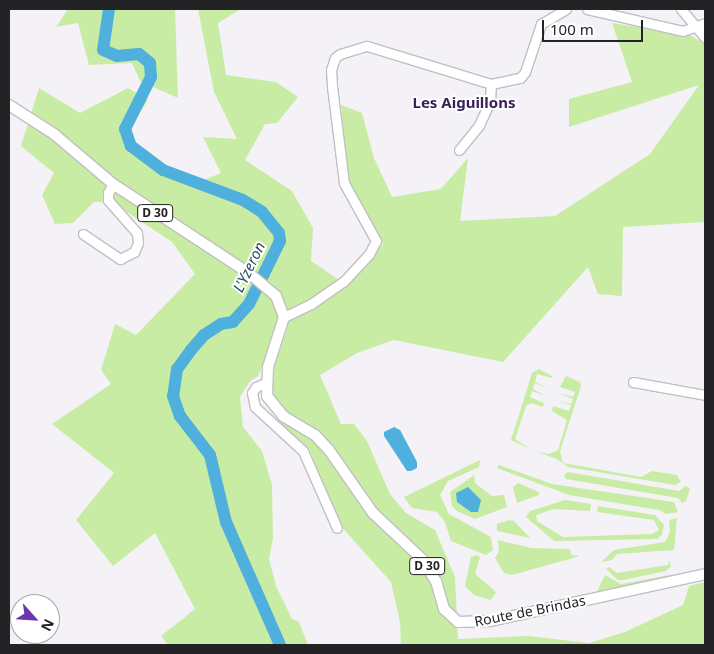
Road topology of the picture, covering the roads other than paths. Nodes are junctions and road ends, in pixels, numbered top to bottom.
1 (566, 9) edge
2 (587, 9) edge
3 (682, 9) edge
4 (701, 26) edge
5 (705, 38) edge
6 (491, 84) junction
7 (9, 105) edge
8 (459, 150) dead end
9 (113, 184) junction
10 (83, 234) dead end
11 (284, 317) junction
12 (633, 382) dead end
13 (265, 383) junction
14 (705, 395) edge
15 (337, 528) dead end
16 (705, 574) edge

1 - 6 street
2 - 4 street
3 - 4 street
4 - 5 street
6 - 8 street
6 - 11 street
7 - 9 main road, D 30
9 - 10 street
9 - 11 main road, D 30
11 - 13 main road
12 - 14 street
13 - 15 street
13 - 16 main road, Route de Brindas / D 30

